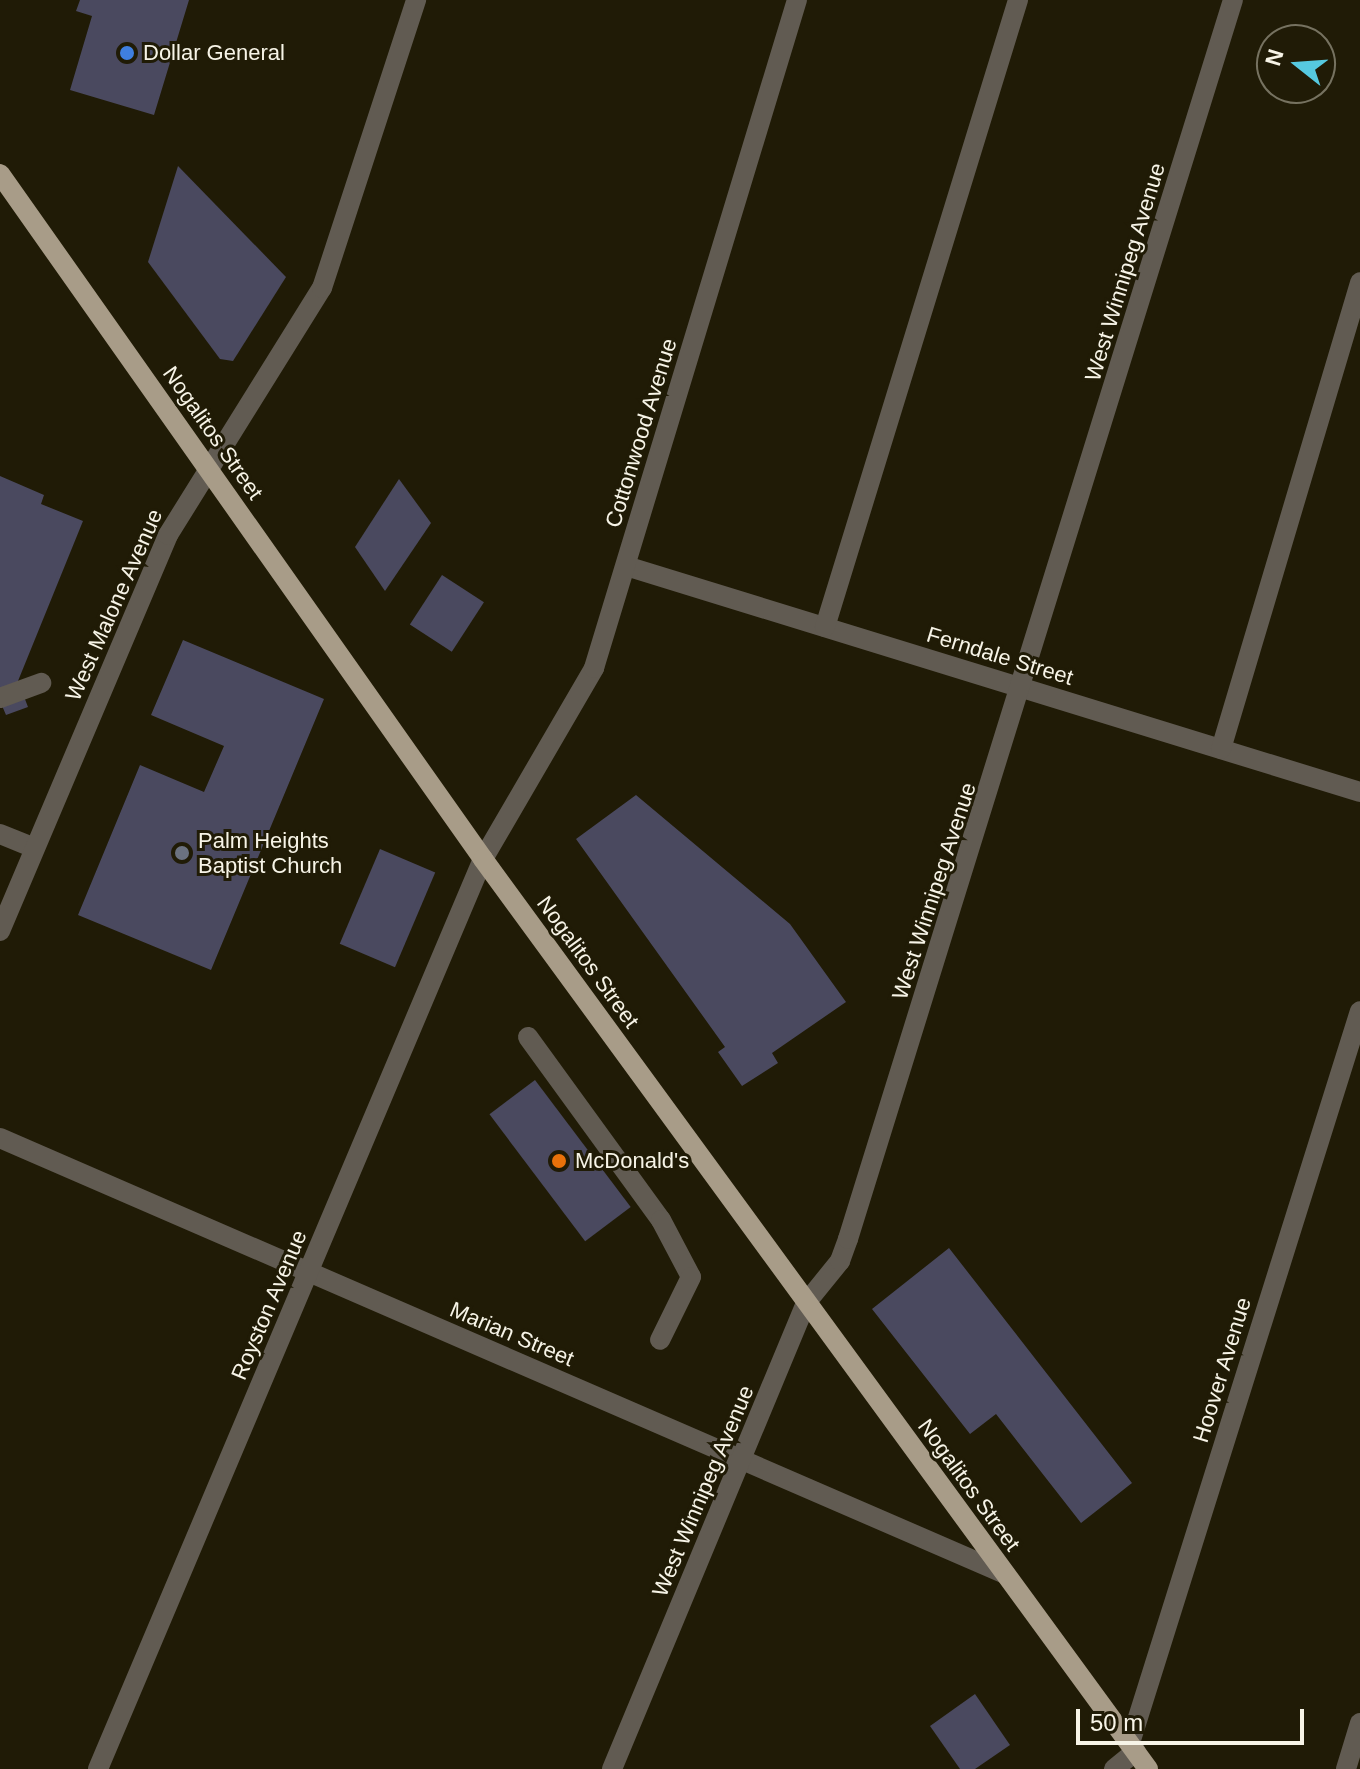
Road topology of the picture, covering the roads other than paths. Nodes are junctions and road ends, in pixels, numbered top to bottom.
1 (416, 0) edge
2 (797, 0) edge
3 (1018, 0) edge
4 (1233, 0) edge
5 (0, 174) edge
6 (1360, 282) edge
7 (207, 468) junction
8 (626, 566) junction
9 (825, 627) junction
10 (41, 683) dead end
11 (1024, 688) junction
12 (0, 698) edge
13 (1221, 749) junction
14 (1360, 792) edge
15 (0, 834) edge
16 (34, 848) junction
17 (483, 859) junction
18 (0, 931) edge
19 (1360, 1011) edge
20 (528, 1037) dead end
21 (0, 1138) edge
22 (309, 1272) junction
23 (806, 1303) junction
24 (660, 1340) dead end
25 (742, 1460) junction
26 (1005, 1574) junction
27 (1360, 1723) edge
28 (1133, 1747) junction
29 (98, 1769) edge
30 (612, 1769) edge
31 (1114, 1769) edge
32 (1148, 1769) edge
33 (1346, 1769) edge

1 - 7 street, West Malone Avenue
2 - 8 street, Cottonwood Avenue
3 - 9 street
4 - 11 street, West Winnipeg Avenue
5 - 7 main road, Nogalitos Street
6 - 13 street
7 - 16 street, West Malone Avenue
7 - 17 main road, Nogalitos Street
8 - 9 street, Ferndale Street
8 - 17 street, Cottonwood Avenue
9 - 11 street, Ferndale Street
10 - 12 street
11 - 13 street, Ferndale Street
11 - 23 street, West Winnipeg Avenue
13 - 14 street, Ferndale Street
15 - 16 street
16 - 18 street, West Malone Avenue
17 - 22 street, Royston Avenue
17 - 23 main road, Nogalitos Street
19 - 28 street, Hoover Avenue
20 - 24 street
21 - 22 street, Marian Street
22 - 25 street, Marian Street
22 - 29 street, Royston Avenue
23 - 25 street, West Winnipeg Avenue
23 - 26 main road, Nogalitos Street
25 - 26 street, Marian Street
25 - 30 street, West Winnipeg Avenue
26 - 28 main road, Nogalitos Street
27 - 33 street
28 - 31 street
28 - 32 main road, Nogalitos Street

